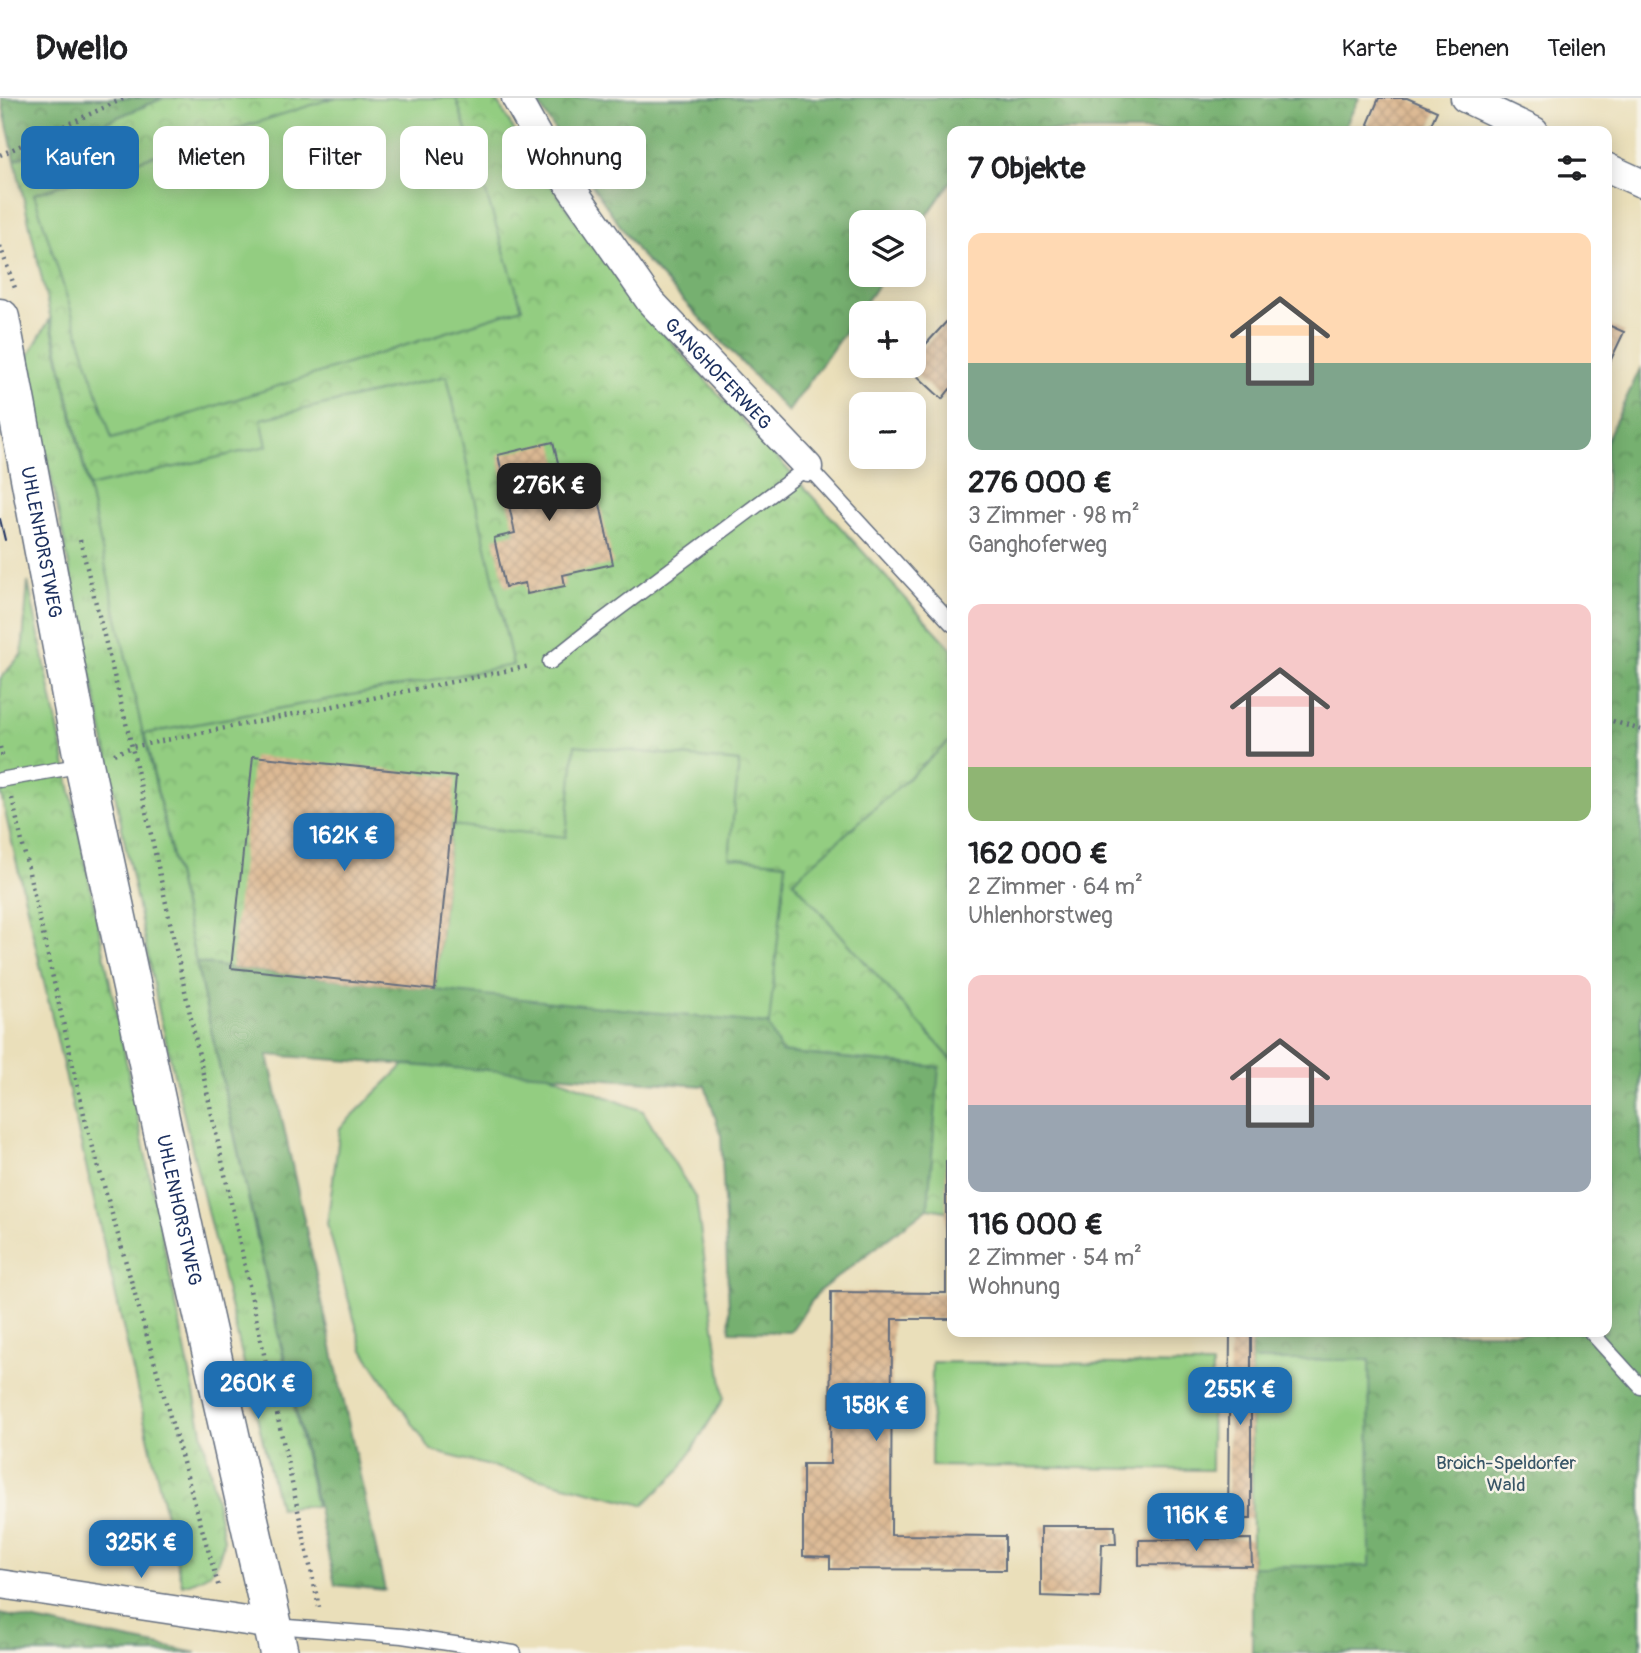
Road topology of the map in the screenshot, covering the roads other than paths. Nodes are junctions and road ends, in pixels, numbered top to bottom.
1 (516, 98) edge
2 (1465, 98) edge
3 (1524, 126) edge
4 (1612, 170) edge
5 (1641, 183) edge
6 (9, 306) edge
7 (808, 467) junction
8 (947, 619) edge
9 (550, 662) road end
10 (84, 764) junction
11 (4, 779) edge
12 (1596, 1337) edge
13 (1641, 1387) edge
14 (0, 1584) edge
15 (276, 1639) edge
16 (514, 1653) edge

1 - 7 street, GANGHOFERWEG
2 - 3 street
4 - 5 street
6 - 10 main road, UHLENHORSTWEG
7 - 8 lane, GANGHOFERWEG
7 - 9 lane
10 - 11 lane
10 - 15 main road, UHLENHORSTWEG
12 - 13 lane
14 - 15 street
15 - 16 lane

